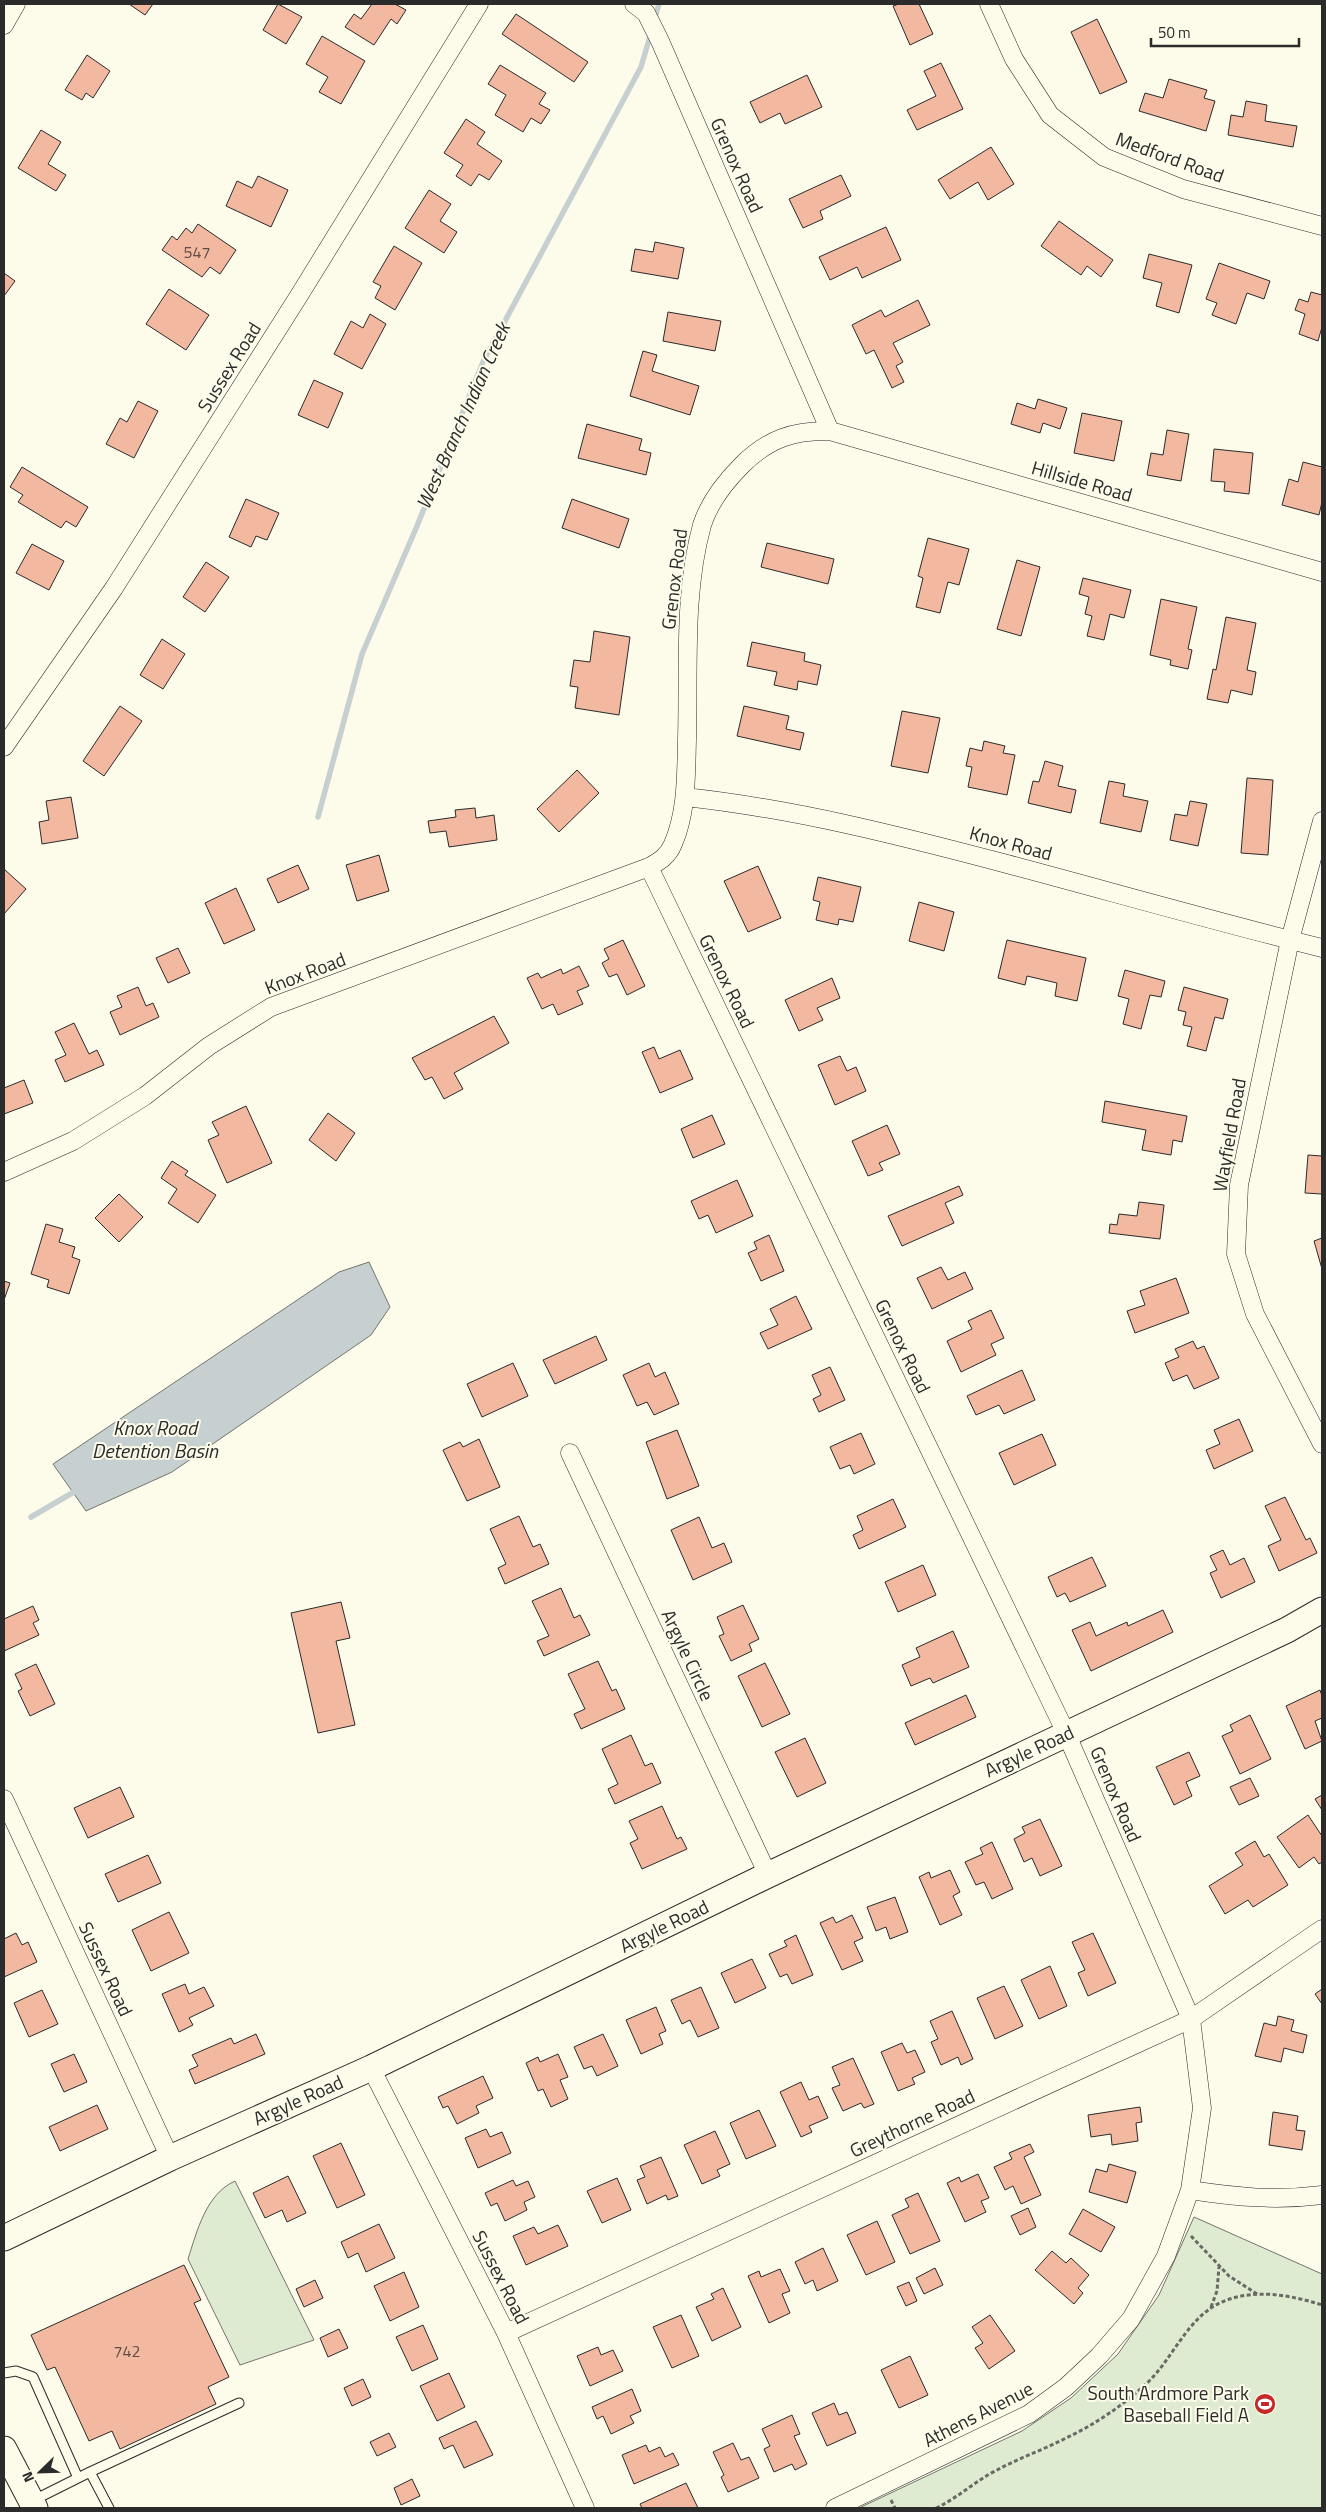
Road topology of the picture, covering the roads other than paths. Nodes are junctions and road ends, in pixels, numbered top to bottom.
1 (16, 4) edge
2 (479, 4) edge
3 (989, 4) edge
4 (640, 8) edge
5 (4, 25) edge
6 (1322, 226) edge
7 (830, 431) junction
8 (1322, 572) edge
9 (4, 747) edge
10 (685, 798) junction
11 (1322, 821) edge
12 (649, 868) junction
13 (1290, 940) junction
14 (1322, 948) edge
15 (4, 1172) edge
16 (1322, 1444) edge
17 (570, 1452) dead end
18 (1322, 1610) edge
19 (1066, 1733) junction
20 (4, 1799) edge
21 (768, 1875) junction
22 (1322, 1929) edge
23 (1191, 2019) junction
24 (371, 2068) junction
25 (170, 2158) junction
26 (1190, 2190) junction
27 (1322, 2195) edge
28 (4, 2238) edge
29 (506, 2333) junction
30 (4, 2373) edge
31 (238, 2403) dead end
32 (4, 2449) edge
33 (90, 2472) junction
34 (78, 2478) junction
35 (33, 2505) edge
36 (109, 2508) edge
37 (585, 2508) edge
38 (835, 2508) edge

1 - 5 street
2 - 9 street, Sussex Road
3 - 6 street, Medford Road
4 - 7 street, Grenox Road
7 - 8 street, Hillside Road
7 - 10 street, Grenox Road
10 - 12 street, Grenox Road
10 - 13 street, Knox Road
11 - 13 street, Wayfield Road
12 - 15 street, Knox Road
12 - 19 street, Grenox Road
13 - 14 street, Knox Road
13 - 16 street, Wayfield Road
17 - 21 street, Argyle Circle
18 - 19 street, Argyle Road
19 - 21 street, Argyle Road
19 - 23 street, Grenox Road
20 - 25 street, Sussex Road
21 - 24 street, Argyle Road
22 - 23 street, Greythorne Road
23 - 26 street, Athens Avenue
23 - 29 street, Greythorne Road
24 - 25 street, Argyle Road
24 - 29 street, Sussex Road
25 - 28 street, Argyle Road
26 - 27 street
26 - 38 street, Athens Avenue
29 - 37 street, Sussex Road
30 - 34 lane
31 - 33 lane
32 - 35 street
33 - 34 lane
33 - 36 lane
34 - 35 lane

